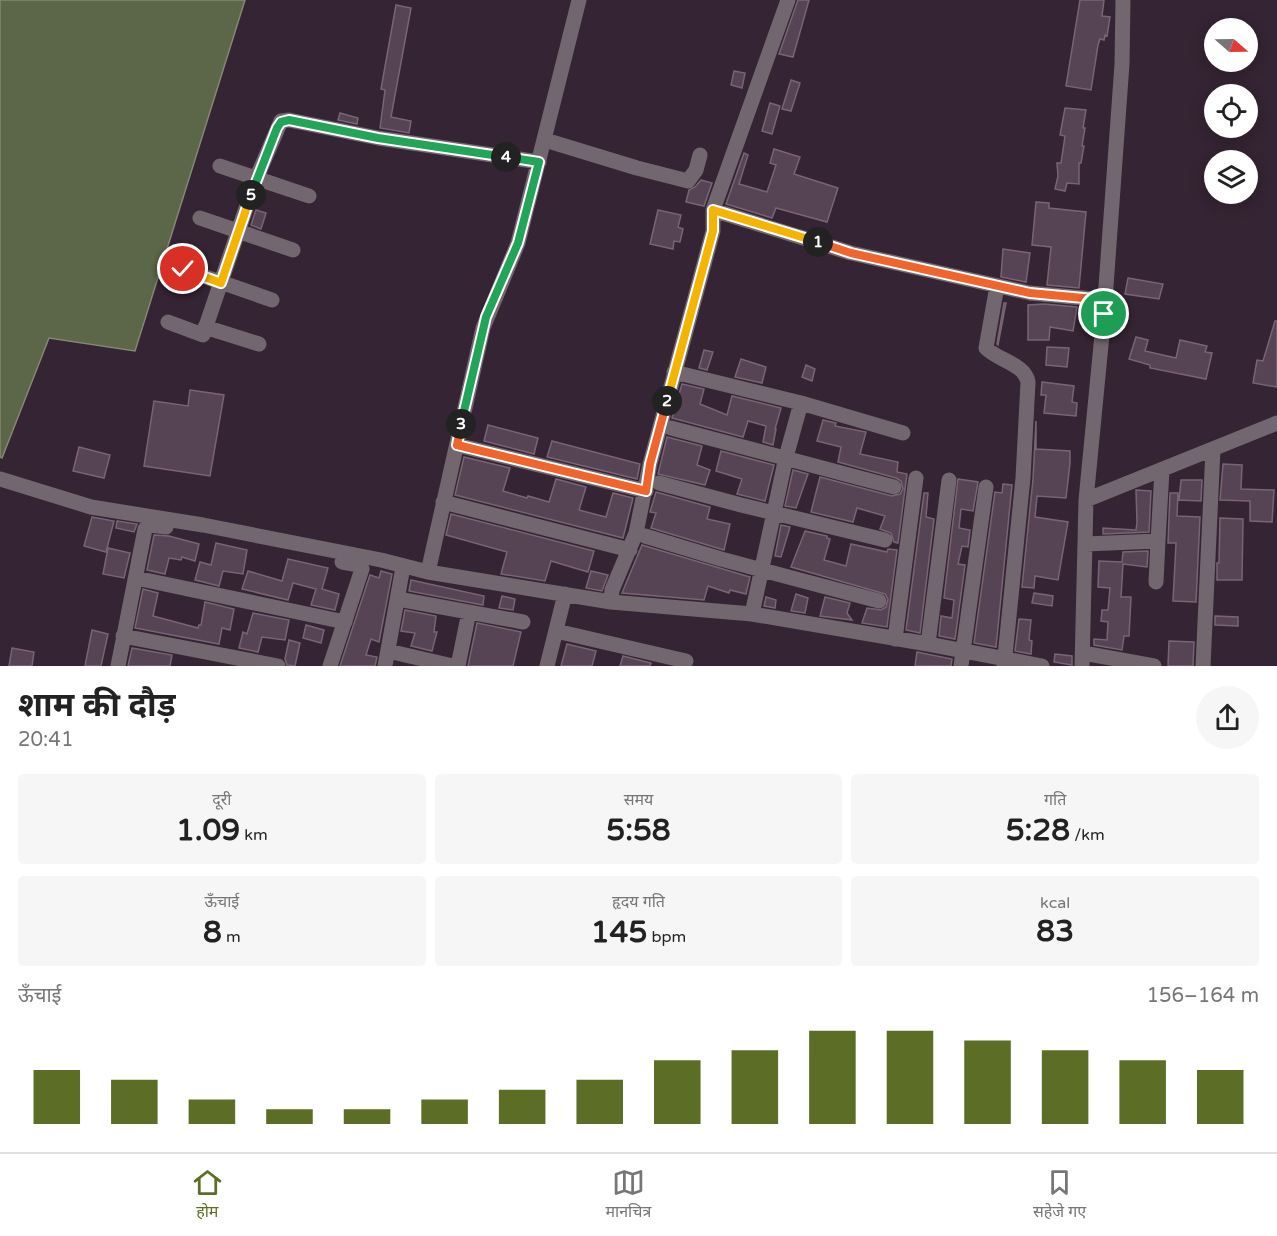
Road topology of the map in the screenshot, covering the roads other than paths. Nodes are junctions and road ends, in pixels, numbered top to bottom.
1 (579, 0) edge
2 (788, 0) edge
3 (1123, 0) edge
4 (545, 140) junction
5 (700, 155) dead end
6 (539, 162) junction
7 (220, 166) dead end
8 (256, 179) junction
9 (309, 196) dead end
10 (713, 210) junction
11 (200, 218) dead end
12 (238, 232) junction
13 (293, 250) dead end
14 (183, 269) dead end
15 (221, 283) junction
16 (998, 286) junction
17 (272, 300) dead end
18 (1105, 300) junction
19 (168, 322) dead end
20 (205, 327) junction
21 (259, 344) dead end
22 (674, 372) junction
23 (801, 403) junction
24 (1277, 423) edge
25 (671, 428) dead end
26 (903, 433) dead end
27 (457, 445) junction
28 (1213, 449) junction
29 (786, 457) junction
30 (1161, 470) junction
31 (0, 478) edge
32 (916, 478) dead end
33 (949, 480) dead end
34 (652, 487) junction
35 (894, 487) dead end
36 (986, 487) dead end
37 (1086, 500) junction
38 (443, 502) junction
39 (773, 513) junction
40 (645, 536) dead end
41 (885, 540) dead end
42 (1158, 542) junction
43 (1085, 544) junction
44 (630, 550) junction
45 (403, 567) junction
46 (762, 570) junction
47 (428, 572) junction
48 (136, 578) junction
49 (1156, 582) dead end
50 (565, 594) junction
51 (398, 599) junction
52 (879, 601) dead end
53 (611, 603) junction
54 (469, 612) junction
55 (752, 614) junction
56 (345, 622) junction
57 (524, 622) dead end
58 (556, 631) junction
59 (123, 636) junction
60 (895, 639) junction
61 (928, 644) junction
62 (962, 658) edge
63 (387, 659) edge
64 (1082, 659) edge
65 (686, 661) dead end
66 (1004, 662) edge
67 (118, 666) edge
68 (278, 666) edge
69 (330, 666) edge
70 (453, 666) edge
71 (458, 666) edge
72 (547, 666) edge
73 (1042, 666) edge
74 (1154, 666) edge
75 (1203, 666) edge

1 - 4 street
2 - 10 street
3 - 18 street
4 - 5 street
4 - 6 street
6 - 8 street
6 - 27 street
7 - 8 street
8 - 9 street
8 - 12 street
10 - 16 street
10 - 22 street
11 - 12 street
12 - 13 street
12 - 15 street
14 - 15 street
15 - 17 street
15 - 20 street
16 - 18 street
16 - 66 street
18 - 37 street
19 - 20 street
20 - 21 street
22 - 23 street
22 - 34 street
23 - 26 street
23 - 29 street
24 - 28 street
25 - 29 street
27 - 34 street
27 - 38 street
28 - 30 street
28 - 75 street
29 - 35 street
29 - 39 street
30 - 37 street
30 - 42 street
31 - 45 street
32 - 60 street
33 - 61 street
34 - 39 street
34 - 44 street
36 - 62 street
37 - 43 street
38 - 44 street
38 - 47 street
39 - 41 street
39 - 46 street
40 - 46 street
42 - 43 street
42 - 49 street
43 - 64 street
44 - 53 street
45 - 47 street
45 - 51 street
46 - 52 street
46 - 55 street
47 - 50 street
48 - 56 street
48 - 56 street
48 - 59 street
50 - 53 street
50 - 58 street
51 - 54 street
51 - 63 street
53 - 55 street
54 - 57 street
54 - 71 street
55 - 60 street
56 - 69 street
58 - 65 street
58 - 72 street
59 - 67 street
59 - 68 street
60 - 61 street
61 - 62 street
62 - 66 street
63 - 70 street
64 - 74 street
66 - 73 street

